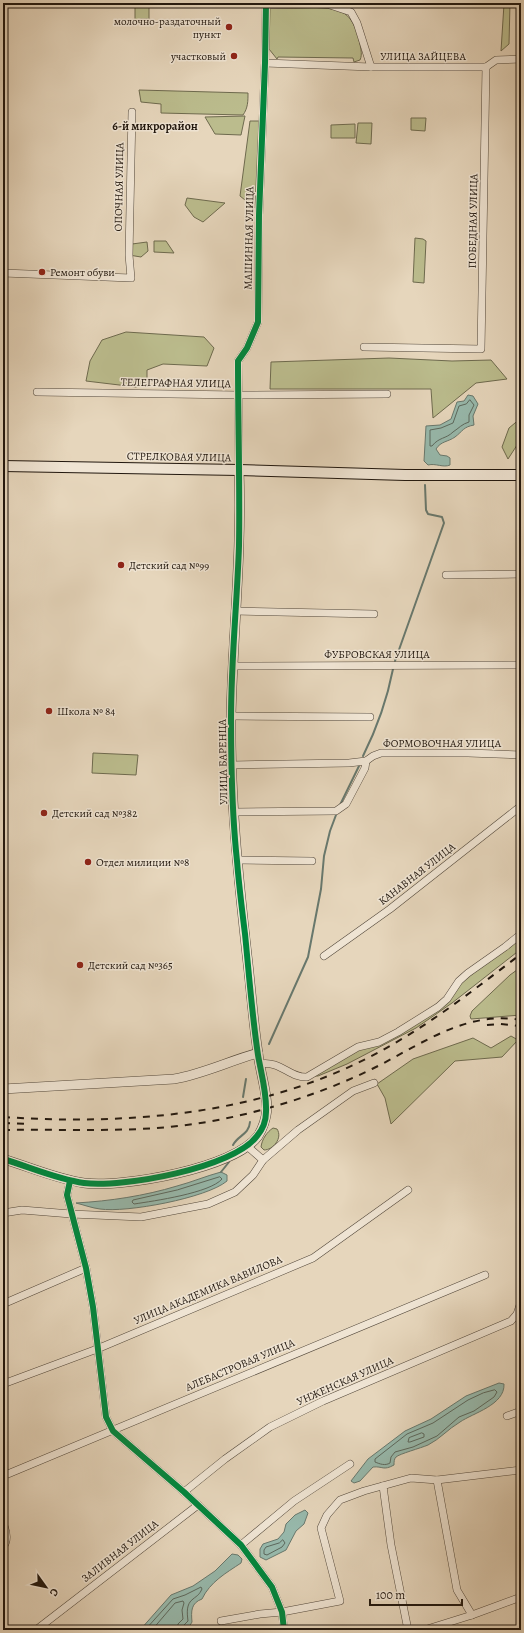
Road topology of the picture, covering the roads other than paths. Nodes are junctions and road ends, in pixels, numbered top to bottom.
1 (266, 4) edge
2 (521, 59) edge
3 (265, 63) junction
4 (371, 67) junction
5 (486, 67) junction
6 (132, 112) dead end
7 (3, 273) edge
8 (364, 347) dead end
9 (37, 392) dead end
10 (387, 394) dead end
11 (238, 395) junction
12 (3, 466) edge
13 (239, 470) junction
14 (521, 475) edge
15 (521, 574) edge
16 (446, 575) dead end
17 (235, 611) junction
18 (374, 614) dead end
19 (521, 665) edge
20 (233, 666) junction
21 (231, 716) junction
22 (370, 717) dead end
23 (521, 754) edge
24 (366, 761) junction
25 (232, 765) junction
26 (521, 806) edge
27 (234, 812) junction
28 (237, 860) junction
29 (312, 861) dead end
30 (521, 934) edge
31 (324, 956) dead end
32 (258, 1053) junction
33 (260, 1064) junction
34 (374, 1083) dead end
35 (3, 1089) edge
36 (247, 1146) junction
37 (3, 1159) edge
38 (263, 1160) junction
39 (70, 1181) junction
40 (408, 1190) dead end
41 (3, 1213) edge
42 (71, 1214) junction
43 (86, 1268) junction
44 (485, 1275) dead end
45 (3, 1304) edge
46 (520, 1305) dead end
47 (97, 1349) junction
48 (3, 1384) edge
49 (521, 1411) edge
50 (507, 1416) dead end
51 (113, 1431) junction
52 (350, 1464) dead end
53 (521, 1470) edge
54 (3, 1476) edge
55 (436, 1480) junction
56 (383, 1486) junction
57 (184, 1492) junction
58 (198, 1505) junction
59 (3, 1522) edge
60 (241, 1545) junction
61 (3, 1547) edge
62 (521, 1597) edge
63 (282, 1612) junction
64 (472, 1615) junction
65 (221, 1621) dead end
66 (36, 1630) edge
67 (284, 1630) edge
68 (408, 1630) edge
69 (424, 1630) edge

1 - 3 street, МАШИННАЯ УЛИЦА
1 - 4 street, УЛИЦА ЗАЙЦЕВА
2 - 5 street, УЛИЦА ЗАЙЦЕВА
3 - 4 street
3 - 11 street, МАШИННАЯ УЛИЦА
4 - 5 street, УЛИЦА ЗАЙЦЕВА
5 - 8 street, ПОБЕДНАЯ УЛИЦА
6 - 7 street, ОПОЧНАЯ УЛИЦА
9 - 11 street, ТЕЛЕГРАФНАЯ УЛИЦА
10 - 11 street, ТЕЛЕГРАФНАЯ УЛИЦА
11 - 13 street, МАШИННАЯ УЛИЦА
12 - 13 main road, СТРЕЛКОВАЯ УЛИЦА
13 - 14 main road, СТРЕЛКОВАЯ УЛИЦА
13 - 17 street, УЛИЦА БАРЕНЦА
15 - 16 street
17 - 18 street
17 - 20 street, УЛИЦА БАРЕНЦА
19 - 20 street, ФУБРОВСКАЯ УЛИЦА
20 - 21 street, УЛИЦА БАРЕНЦА
21 - 22 street
21 - 25 street, УЛИЦА БАРЕНЦА
23 - 24 street, ФОРМОВОЧНАЯ УЛИЦА
24 - 25 street, ФОРМОВОЧНАЯ УЛИЦА
24 - 27 street
25 - 27 street, УЛИЦА БАРЕНЦА
26 - 31 street, КАНАВНАЯ УЛИЦА
27 - 28 street, УЛИЦА БАРЕНЦА
28 - 29 street
28 - 32 street, УЛИЦА БАРЕНЦА
30 - 33 street
32 - 33 street, УЛИЦА БАРЕНЦА
32 - 35 street
33 - 36 street, УЛИЦА БАРЕНЦА
34 - 38 street
36 - 38 street
36 - 39 street, УЛИЦА БАРЕНЦА
37 - 39 street, УЛИЦА БАРЕНЦА
38 - 42 street
39 - 42 street
40 - 47 street, УЛИЦА АКАДЕМИКА ВАВИЛОВА
41 - 42 street
42 - 43 street
43 - 45 street
43 - 47 street
44 - 51 street, АЛЕБАСТРОВАЯ УЛИЦА
46 - 57 street, УНЖЕНСКАЯ УЛИЦА
47 - 48 street, УЛИЦА АКАДЕМИКА ВАВИЛОВА
47 - 51 street
49 - 50 street
51 - 54 street, АЛЕБАСТРОВАЯ УЛИЦА
51 - 57 street
52 - 60 street
53 - 55 street
55 - 56 street
55 - 64 street
56 - 63 street
56 - 68 street
57 - 58 street
58 - 60 street
58 - 66 street, ЗАЛИВНАЯ УЛИЦА
59 - 61 street
60 - 63 street
62 - 64 street
63 - 65 street
63 - 67 street
64 - 69 street

